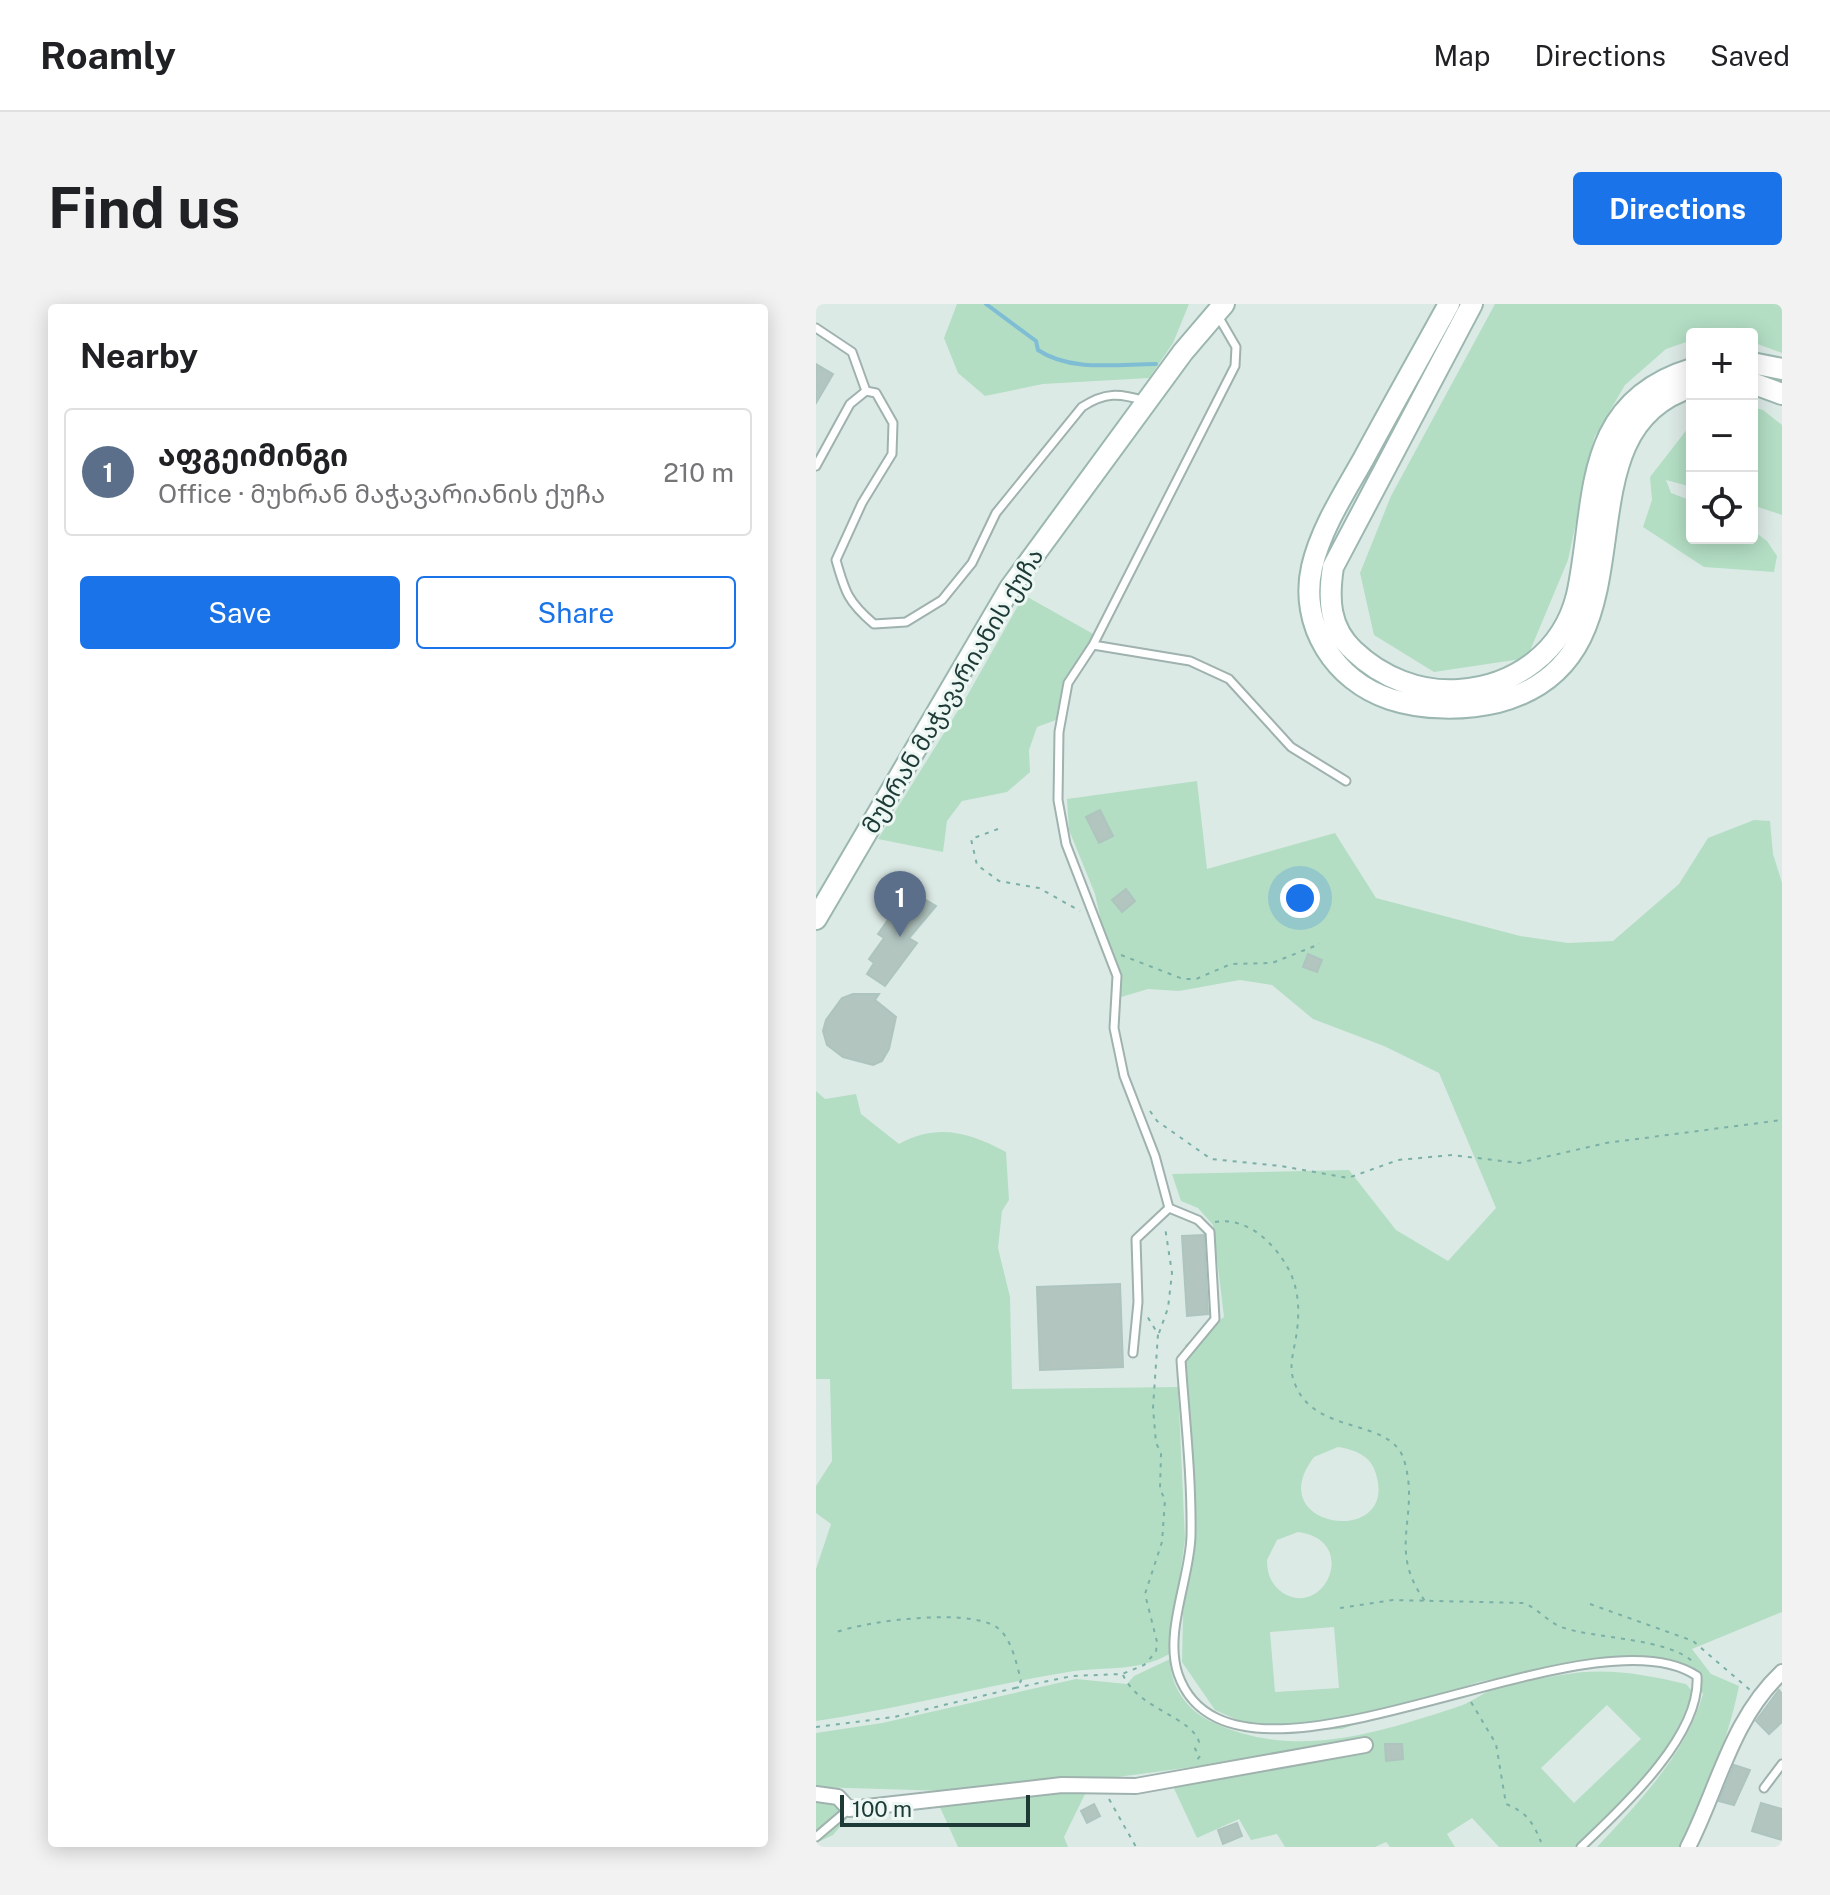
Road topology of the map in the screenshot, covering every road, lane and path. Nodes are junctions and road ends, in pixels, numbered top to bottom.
1 (1449, 304) edge
2 (1472, 304) edge
3 (1220, 307) edge
4 (816, 328) edge
5 (1758, 364) edge
6 (1782, 369) edge
7 (1686, 371) edge
8 (1758, 385) edge
9 (1686, 390) edge
10 (866, 391) junction
11 (1782, 394) edge
12 (1147, 402) junction
13 (816, 466) edge
14 (1093, 645) junction
15 (1346, 781) dead end
16 (998, 829) dead end
17 (816, 919) edge
18 (1097, 927) junction
19 (1320, 944) dead end
20 (1108, 950) junction
21 (1149, 1109) dead end
22 (1782, 1120) edge
23 (1166, 1210) junction
24 (1206, 1225) junction
25 (1138, 1302) junction
26 (1158, 1334) junction
27 (1133, 1353) dead end
28 (1425, 1601) junction
29 (1590, 1604) dead end
30 (1340, 1608) dead end
31 (837, 1632) dead end
32 (1782, 1672) edge
33 (1122, 1674) junction
34 (1015, 1688) junction
35 (1467, 1693) junction
36 (1698, 1693) junction
37 (1757, 1695) junction
38 (816, 1727) edge
39 (1365, 1745) dead end
40 (1782, 1764) edge
41 (1195, 1773) junction
42 (1102, 1788) junction
43 (1764, 1788) dead end
44 (816, 1794) edge
45 (849, 1809) junction
46 (816, 1837) edge
47 (1541, 1842) dead end
48 (1136, 1847) edge
49 (1581, 1847) edge
50 (1688, 1847) edge

1 - 9 main road
2 - 7 main road
3 - 12 main road, მუხრან მაჭავარიანის ქუჩა
3 - 14 lane
4 - 10 lane
5 - 6 main road
8 - 11 main road
10 - 12 lane
10 - 13 lane
12 - 17 main road, მუხრან მაჭავარიანის ქუჩა
14 - 15 lane
14 - 18 lane
16 - 18 path
18 - 20 lane
19 - 20 path
20 - 23 lane
21 - 22 path
23 - 24 lane
23 - 25 lane
23 - 26 path
24 - 28 path
24 - 35 lane
25 - 26 path
25 - 27 lane
26 - 33 path
28 - 30 path
28 - 36 path
29 - 37 path
31 - 34 path
32 - 37 street
33 - 34 path
33 - 41 path
34 - 38 path
35 - 36 lane
35 - 47 path
36 - 49 lane
37 - 50 street
39 - 41 street
40 - 43 lane
41 - 42 street
42 - 45 street
42 - 48 path
44 - 45 street
45 - 46 lane

